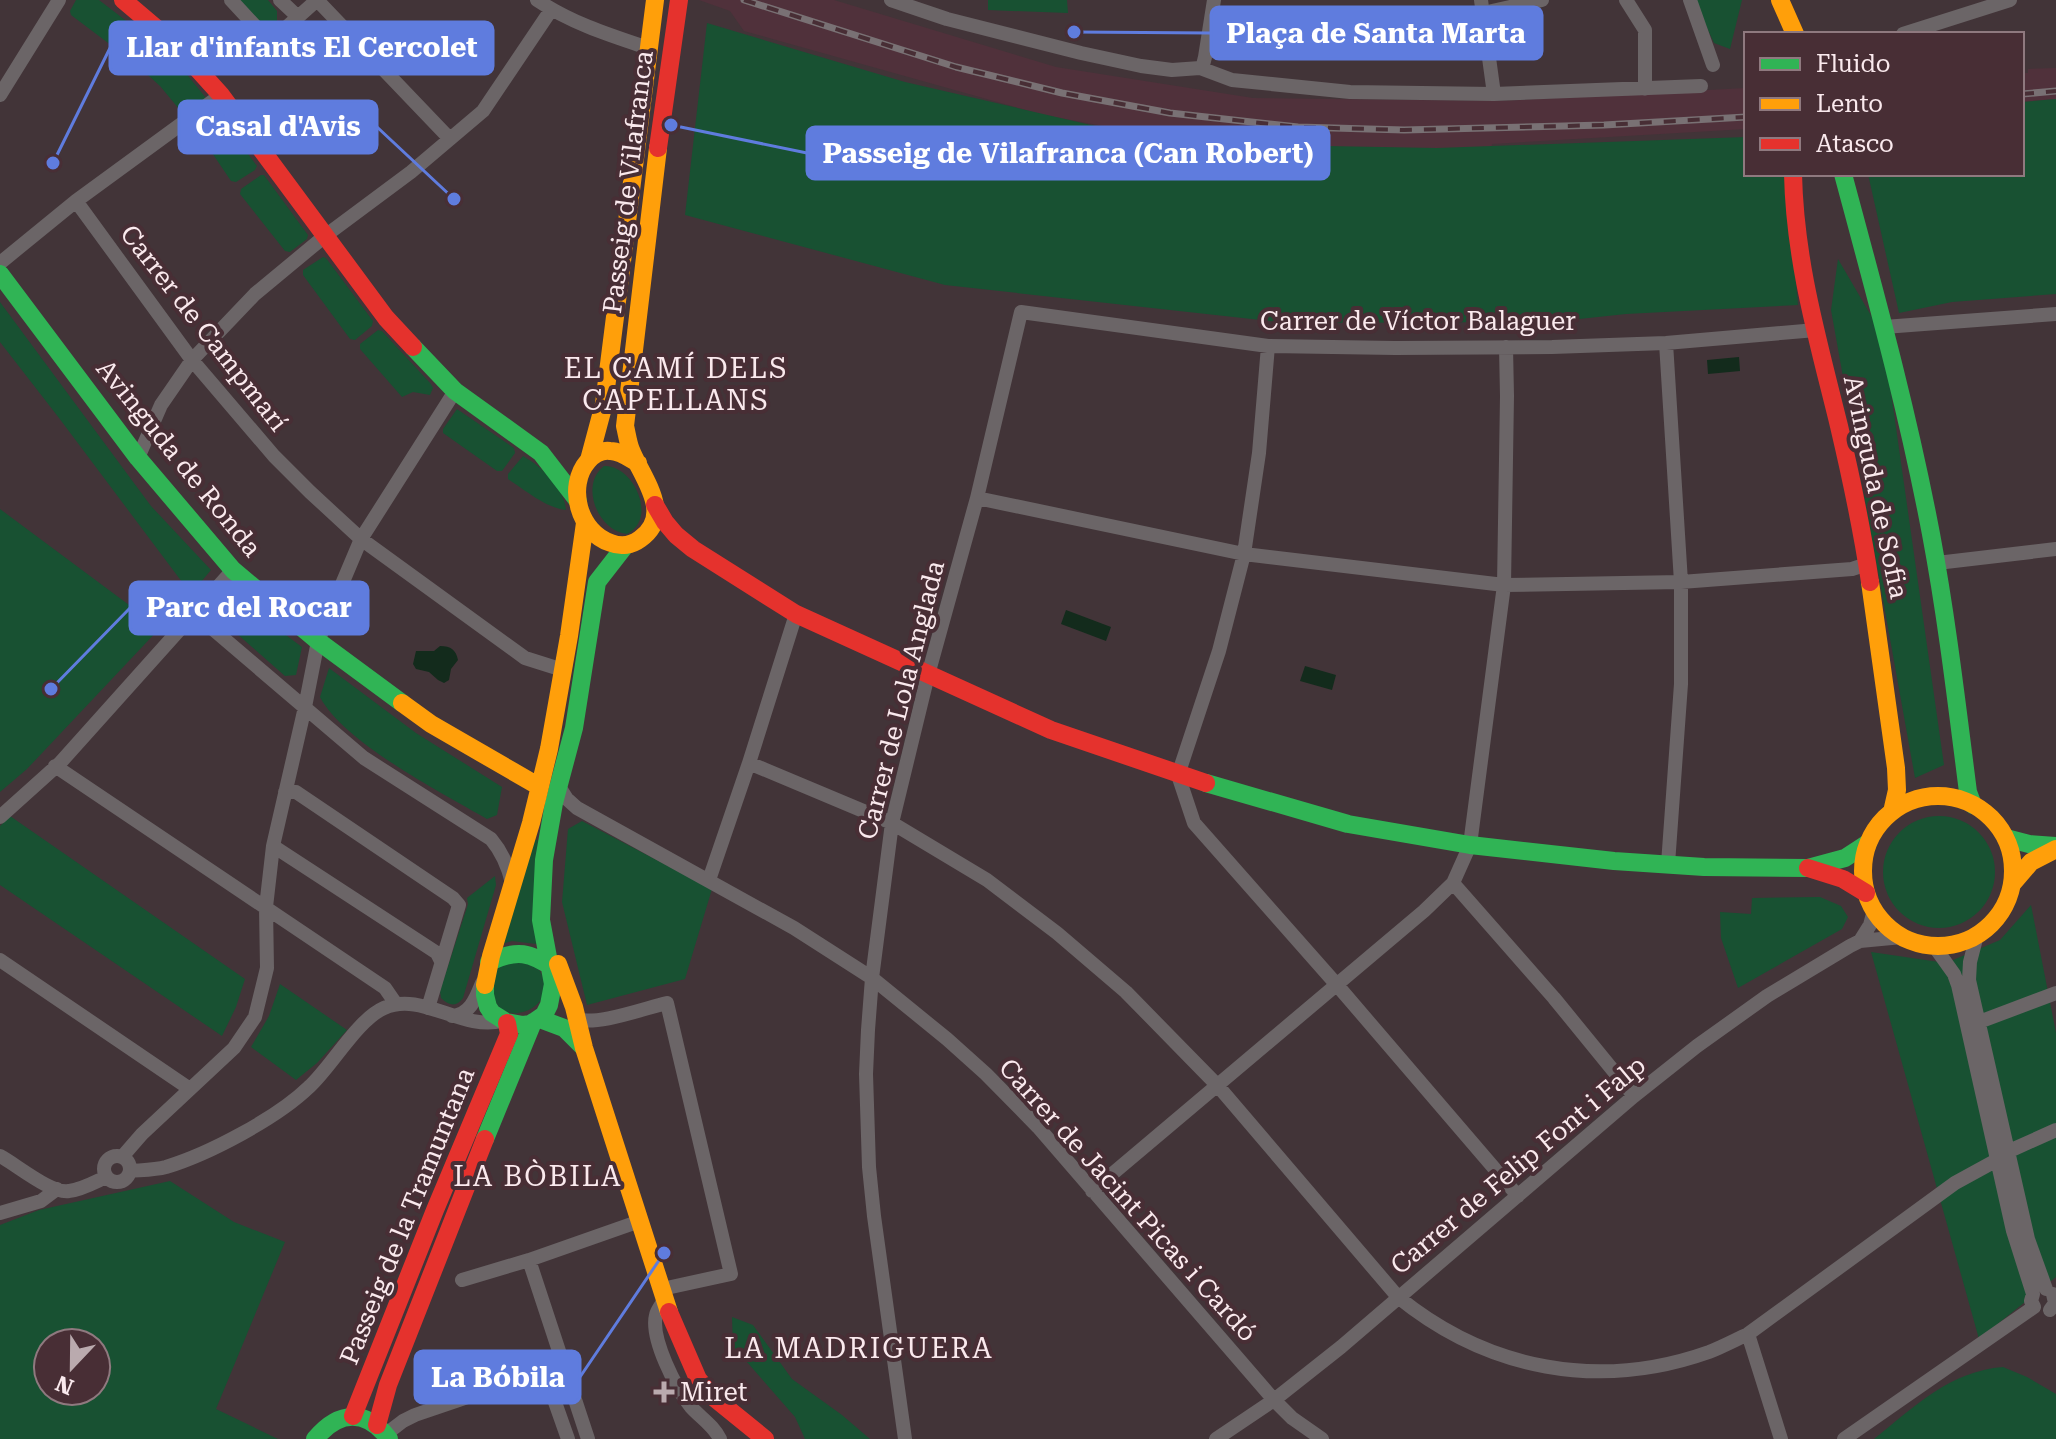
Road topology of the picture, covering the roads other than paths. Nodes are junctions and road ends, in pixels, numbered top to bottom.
1 (59, 0) edge
2 (123, 0) edge
3 (231, 0) edge
4 (280, 0) edge
5 (317, 0) edge
6 (537, 0) edge
7 (655, 0) edge
8 (679, 0) edge
9 (891, 0) edge
10 (1214, 0) edge
11 (1542, 0) edge
12 (1626, 0) edge
13 (1690, 0) edge
14 (1773, 0) edge
15 (1780, 0) edge
16 (2010, 0) edge
17 (142, 6) edge
18 (1482, 6) edge
19 (551, 10) junction
20 (297, 16) junction
21 (1782, 32) edge
22 (1794, 32) edge
23 (1909, 32) edge
24 (648, 48) junction
25 (1713, 65) dead end
26 (1200, 68) junction
27 (1701, 86) dead end
28 (1645, 89) junction
29 (1494, 94) junction
30 (0, 95) edge
31 (221, 95) junction
32 (450, 139) junction
33 (1793, 176) edge
34 (1844, 176) edge
35 (76, 201) junction
36 (325, 236) junction
37 (0, 263) edge
38 (0, 274) edge
39 (1021, 312) joint
40 (2056, 314) edge
41 (1884, 327) junction
42 (1816, 330) junction
43 (1666, 343) junction
44 (1268, 346) junction
45 (1506, 347) junction
46 (192, 360) junction
47 (455, 391) junction
48 (541, 453) junction
49 (138, 458) junction
50 (588, 462) junction
51 (638, 463) junction
52 (977, 498) junction
53 (578, 501) junction
54 (655, 505) junction
55 (585, 523) junction
56 (361, 539) junction
57 (634, 542) junction
58 (693, 549) junction
59 (2056, 549) edge
60 (1244, 554) junction
61 (1867, 561) junction
62 (1937, 563) junction
63 (233, 570) junction
64 (1681, 582) junction
65 (1504, 585) junction
66 (194, 613) junction
67 (796, 614) junction
68 (318, 641) junction
69 (563, 670) junction
70 (928, 675) junction
71 (305, 707) junction
72 (749, 763) junction
73 (55, 766) junction
74 (1178, 775) junction
75 (549, 784) junction
76 (285, 792) junction
77 (1973, 805) junction
78 (577, 808) junction
79 (1892, 812) junction
80 (0, 817) edge
81 (550, 821) junction
82 (892, 823) junction
83 (2006, 838) junction
84 (1868, 843) junction
85 (1470, 845) junction
86 (273, 846) junction
87 (2056, 847) edge
88 (1668, 864) junction
89 (1808, 868) junction
90 (709, 880) junction
91 (512, 883) junction
92 (1453, 883) junction
93 (2013, 883) junction
94 (1870, 901) junction
95 (266, 907) junction
96 (1977, 935) junction
97 (1902, 937) junction
98 (1860, 941) junction
99 (1934, 946) junction
100 (0, 960) edge
101 (441, 961) junction
102 (487, 969) junction
103 (555, 970) junction
104 (872, 978) junction
105 (1337, 985) junction
106 (2056, 993) edge
107 (396, 1004) junction
108 (428, 1008) junction
109 (452, 1016) junction
110 (576, 1019) junction
111 (536, 1020) junction
112 (1979, 1022) junction
113 (506, 1026) junction
114 (584, 1048) junction
115 (1218, 1086) junction
116 (190, 1089) junction
117 (1634, 1096) junction
118 (2056, 1130) edge
119 (0, 1156) edge
120 (2002, 1156) junction
121 (122, 1157) junction
122 (130, 1171) junction
123 (106, 1177) junction
124 (57, 1189) junction
125 (1092, 1191) junction
126 (1518, 1196) junction
127 (0, 1213) edge
128 (640, 1221) junction
129 (529, 1260) junction
130 (462, 1280) dead end
131 (663, 1294) junction
132 (2045, 1295) edge
133 (1398, 1297) junction
134 (2053, 1315) edge
135 (1748, 1334) junction
136 (564, 1364) junction
137 (544, 1371) junction
138 (1274, 1400) junction
139 (733, 1415) junction
140 (353, 1416) junction
141 (384, 1432) edge
142 (315, 1439) edge
143 (568, 1439) edge
144 (588, 1439) edge
145 (723, 1439) edge
146 (763, 1439) edge
147 (905, 1439) edge
148 (1216, 1439) edge
149 (1322, 1439) edge
150 (1781, 1439) edge
151 (1844, 1439) edge

1 - 30 street
2 - 17 street
3 - 20 street
4 - 20 street
5 - 20 street
5 - 32 street
6 - 19 street
7 - 24 street, Passeig de Vilafranca
8 - 51 street, Passeig de Vilafranca
9 - 26 street
10 - 26 street
11 - 18 street
12 - 28 street
13 - 25 street
14 - 21 street
15 - 22 street
16 - 23 street
17 - 31 street
18 - 29 street
19 - 24 street
19 - 32 street
24 - 50 street, Passeig de Vilafranca
26 - 29 street
27 - 28 street
28 - 29 street
31 - 35 street
31 - 36 street
32 - 36 street
33 - 42 street, Avinguda de Sofia
34 - 41 street, Avinguda de Sofia
35 - 37 street
35 - 46 street, Carrer de Campmarí
36 - 46 street
36 - 47 street
38 - 49 street, Avinguda de Ronda
39 - 44 street, Carrer de Víctor Balaguer
39 - 52 street, Carrer de Lola Anglada
40 - 41 street
41 - 62 street, Avinguda de Sofia
42 - 43 street, Carrer de Víctor Balaguer
42 - 61 street, Avinguda de Sofia
43 - 45 street, Carrer de Víctor Balaguer
43 - 64 street
44 - 45 street, Carrer de Víctor Balaguer
44 - 60 street
45 - 65 street
46 - 49 street
46 - 56 street, Carrer de Campmarí
47 - 48 street
47 - 56 street
48 - 50 street
48 - 53 street
49 - 63 street, Avinguda de Ronda
50 - 51 street
50 - 53 street
51 - 54 street
52 - 60 street
52 - 70 street, Carrer de Lola Anglada
53 - 55 street
54 - 57 street
54 - 58 street
55 - 57 street
55 - 69 street
56 - 68 street
56 - 69 street, Carrer de Campmarí
57 - 58 street
57 - 75 street
58 - 67 street
59 - 62 street
60 - 65 street
60 - 74 street
61 - 64 street
61 - 79 street, Avinguda de Sofia
62 - 77 street, Avinguda de Sofia
63 - 66 street
63 - 68 street, Avinguda de Ronda
64 - 65 street
64 - 88 street
65 - 85 street
66 - 71 street
66 - 73 street
67 - 70 street
67 - 72 street
68 - 71 street
68 - 75 street, Avinguda de Ronda
69 - 75 street
70 - 74 street
70 - 82 street, Carrer de Lola Anglada
71 - 76 street
71 - 91 street
72 - 82 street
72 - 90 street
73 - 80 street
73 - 95 street
74 - 85 street
74 - 105 street
75 - 78 street, Carrer de Jacint Picas i Cardó
75 - 81 street
75 - 91 street
76 - 86 street
76 - 101 street
77 - 79 street
77 - 83 street
78 - 81 street
78 - 90 street, Carrer de Jacint Picas i Cardó
79 - 84 street
81 - 103 street
82 - 104 street, Carrer de Lola Anglada
82 - 115 street
83 - 87 street
83 - 93 street
84 - 89 street
84 - 94 street
85 - 88 street
85 - 92 street
86 - 95 street
86 - 101 street
87 - 93 street
88 - 89 street
89 - 94 street
90 - 104 street, Carrer de Jacint Picas i Cardó
91 - 102 street
92 - 105 street
92 - 117 street
93 - 96 street
94 - 97 street
94 - 98 street
95 - 107 street
95 - 116 street
96 - 99 street
96 - 112 street
97 - 98 street, Carrer de Felip Font i Falp
97 - 99 street
98 - 117 street, Carrer de Felip Font i Falp
99 - 120 street
100 - 116 street
101 - 108 street
102 - 103 street
102 - 109 street
102 - 113 street
103 - 110 street
103 - 111 street
104 - 125 street, Carrer de Jacint Picas i Cardó
104 - 147 street, Carrer de Lola Anglada
105 - 115 street
105 - 126 street
106 - 112 street
107 - 108 street
107 - 122 street
108 - 109 street
109 - 113 street
110 - 114 street
110 - 131 street
111 - 113 street
111 - 114 street
111 - 141 street, Passeig de la Tramuntana
112 - 120 street
113 - 140 street, Passeig de la Tramuntana
114 - 128 street
115 - 125 street
115 - 133 street
116 - 121 street
117 - 126 street, Carrer de Felip Font i Falp
118 - 120 street
119 - 124 street
120 - 132 street
120 - 135 street
121 - 122 street
121 - 123 street
122 - 123 street
123 - 124 street
124 - 127 street
125 - 138 street, Carrer de Jacint Picas i Cardó
126 - 133 street, Carrer de Felip Font i Falp
128 - 129 street
128 - 131 street
129 - 130 street
129 - 136 street
131 - 139 street
131 - 145 street
132 - 134 street
132 - 151 street
133 - 135 street
133 - 138 street, Carrer de Felip Font i Falp
135 - 150 street
136 - 137 street
136 - 144 street
137 - 141 street
137 - 143 street
138 - 148 street, Carrer de Felip Font i Falp
138 - 149 street, Carrer de Jacint Picas i Cardó
139 - 145 street
139 - 146 street
140 - 141 street
140 - 142 street

